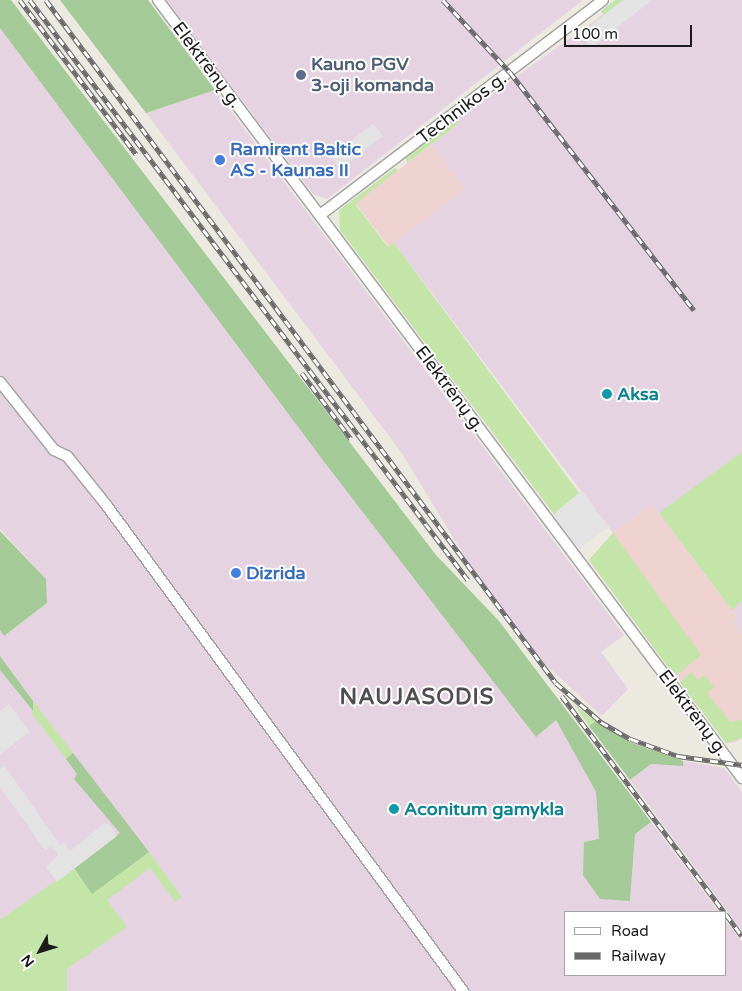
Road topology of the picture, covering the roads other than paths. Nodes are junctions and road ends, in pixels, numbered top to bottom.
1 (158, 0) edge
2 (604, 0) edge
3 (320, 215) junction
4 (0, 382) edge
5 (742, 778) edge
6 (463, 991) edge

1 - 3 street, Elektrėnų g.
2 - 3 street, Technikos g.
3 - 5 street, Elektrėnų g.
4 - 6 street

